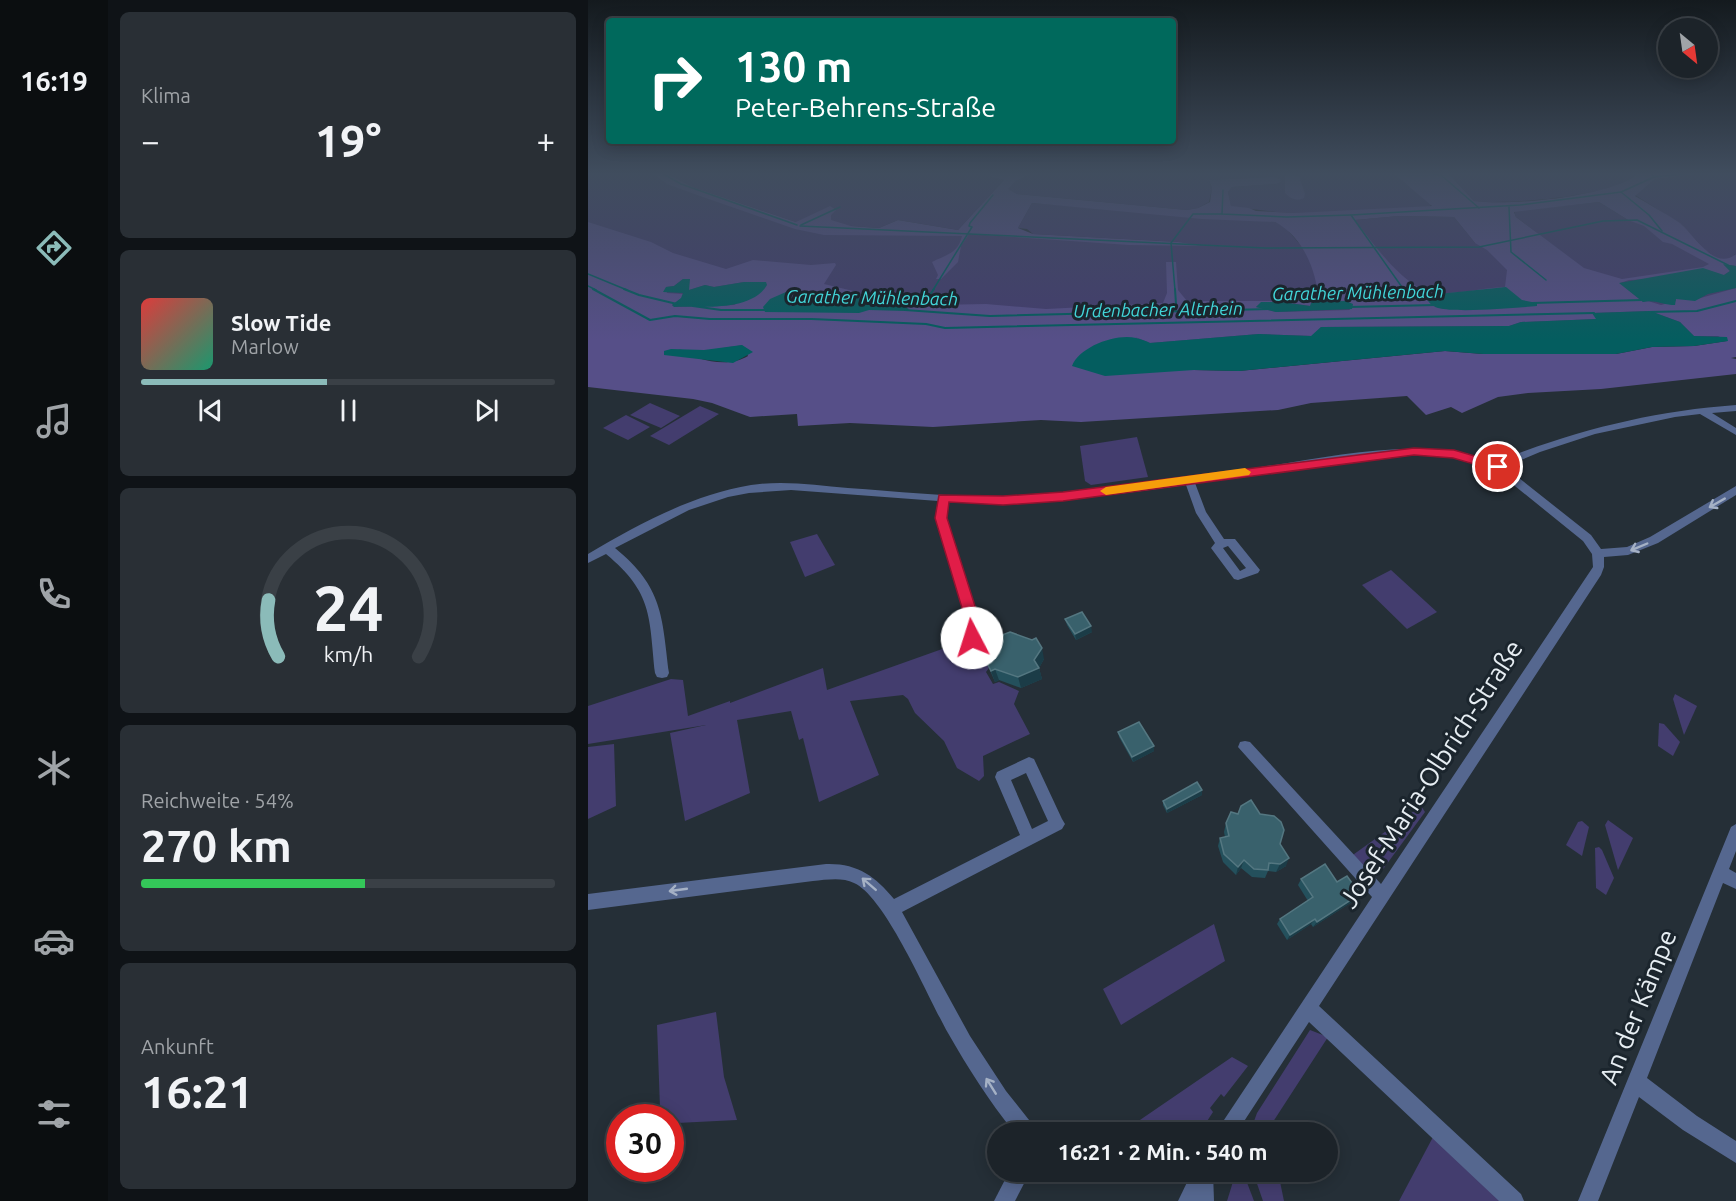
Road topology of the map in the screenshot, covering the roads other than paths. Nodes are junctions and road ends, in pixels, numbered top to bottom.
1 (1736, 408) edge
2 (1701, 410) junction
3 (1736, 432) edge
4 (1498, 467) junction
5 (1189, 480) junction
6 (1736, 490) edge
7 (944, 498) junction
8 (1221, 543) dead end
9 (608, 548) junction
10 (1598, 553) junction
11 (588, 560) edge
12 (972, 638) dead end
13 (662, 674) dead end
14 (1245, 747) dead end
15 (1736, 831) edge
16 (1029, 839) junction
17 (1728, 877) edge
18 (1382, 896) junction
19 (588, 902) edge
20 (891, 909) junction
21 (1309, 1009) junction
22 (1637, 1083) junction
23 (1018, 1122) edge
24 (1233, 1122) edge
25 (1736, 1153) edge
26 (1014, 1182) edge
27 (1198, 1182) edge
28 (1203, 1182) edge
29 (1004, 1201) edge
30 (1188, 1201) edge
31 (1204, 1201) edge
32 (1514, 1201) edge
33 (1588, 1201) edge

1 - 2 street
2 - 3 street
2 - 4 street
4 - 5 street
4 - 10 street
5 - 7 street
5 - 8 street
6 -> 10 street
7 - 9 street
7 - 12 street
9 - 11 street
9 - 13 street
10 - 18 street, Josef-Maria-Olbrich-Straße
14 - 18 street
15 - 17 street, An der Kämpe
16 - 16 street
16 - 20 street
17 - 22 street, An der Kämpe
18 - 21 street, Josef-Maria-Olbrich-Straße
20 -> 19 street
23 -> 20 street
21 - 24 street, Josef-Maria-Olbrich-Straße
21 - 32 street
22 - 25 street
22 - 33 street, An der Kämpe
26 - 29 street
27 - 30 street
28 - 31 street

